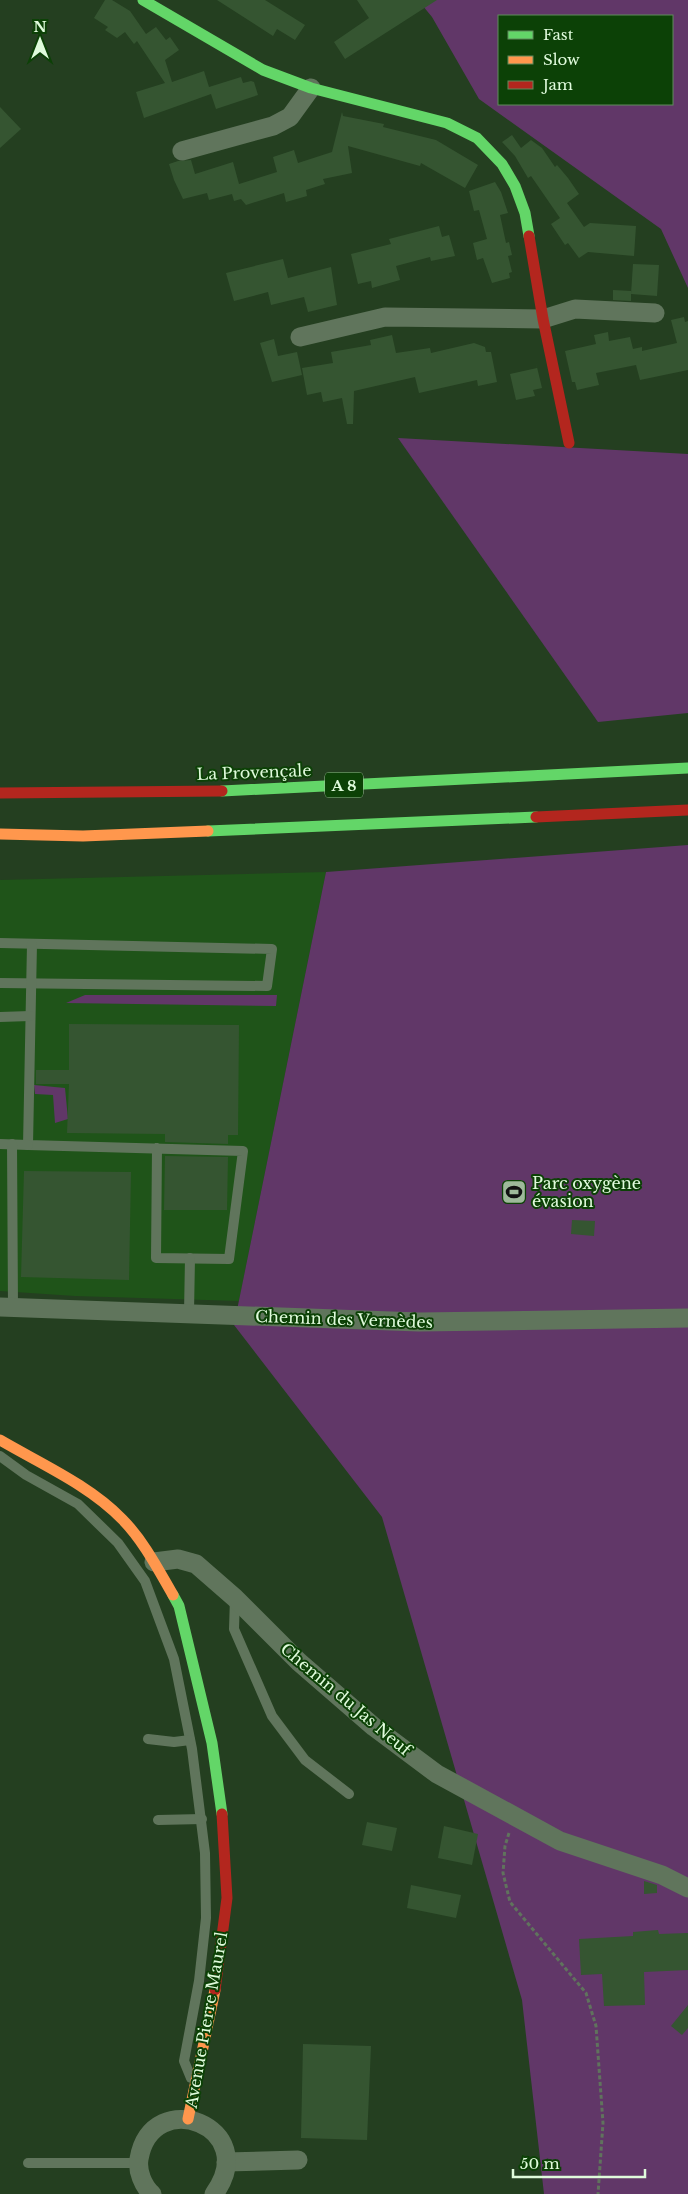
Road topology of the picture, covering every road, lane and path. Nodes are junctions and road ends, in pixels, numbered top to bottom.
1 (143, 0) edge
2 (310, 88) junction
3 (182, 151) dead end
4 (655, 313) dead end
5 (543, 319) junction
6 (300, 336) dead end
7 (569, 443) dead end
8 (688, 768) edge
9 (0, 793) edge
10 (688, 810) edge
11 (0, 834) edge
12 (0, 944) edge
13 (32, 944) junction
14 (0, 983) edge
15 (31, 984) junction
16 (0, 1016) edge
17 (30, 1016) junction
18 (0, 1144) edge
19 (12, 1144) junction
20 (28, 1144) junction
21 (157, 1148) junction
22 (190, 1258) junction
23 (7, 1307) edge
24 (189, 1313) junction
25 (688, 1318) edge
26 (0, 1440) edge
27 (0, 1456) edge
28 (154, 1562) junction
29 (234, 1598) junction
30 (148, 1739) dead end
31 (190, 1740) junction
32 (349, 1794) dead end
33 (514, 1817) junction
34 (202, 1819) junction
35 (158, 1820) dead end
36 (688, 1888) edge
37 (195, 2087) junction
38 (188, 2119) junction
39 (298, 2160) dead end
40 (226, 2162) junction
41 (28, 2163) dead end
42 (138, 2163) junction
43 (152, 2194) edge
44 (214, 2194) edge
45 (598, 2194) edge

1 - 2 main road
2 - 3 street
2 - 5 main road
4 - 5 street
5 - 6 street
5 - 7 main road
8 - 9 main road, La Provençale / A 8
10 - 11 main road
12 - 13 lane
13 - 15 lane
13 - 15 lane
14 - 15 lane
15 - 17 lane
16 - 17 lane
17 - 20 lane
18 - 19 lane
19 - 20 lane
19 - 23 lane
20 - 21 lane
21 - 22 lane
21 - 22 lane
22 - 24 lane
23 - 24 street, Chemin des Vernèdes
24 - 25 street, Chemin des Vernèdes
26 - 28 main road, Avenue Pierre Maurel
27 - 31 lane
28 - 29 street, Chemin du Jas Neuf
28 - 37 main road, Avenue Pierre Maurel
29 - 32 lane
29 - 33 street, Chemin du Jas Neuf
30 - 31 lane
31 - 34 lane
33 - 36 street, Chemin du Jas Neuf
33 - 45 path
34 - 35 lane
34 - 37 lane
37 - 38 main road, Avenue Pierre Maurel
38 - 40 street, Avenue Pierre Maurel
38 - 42 street, Avenue Pierre Maurel
39 - 40 street
40 - 44 street
41 - 42 lane
42 - 43 street

